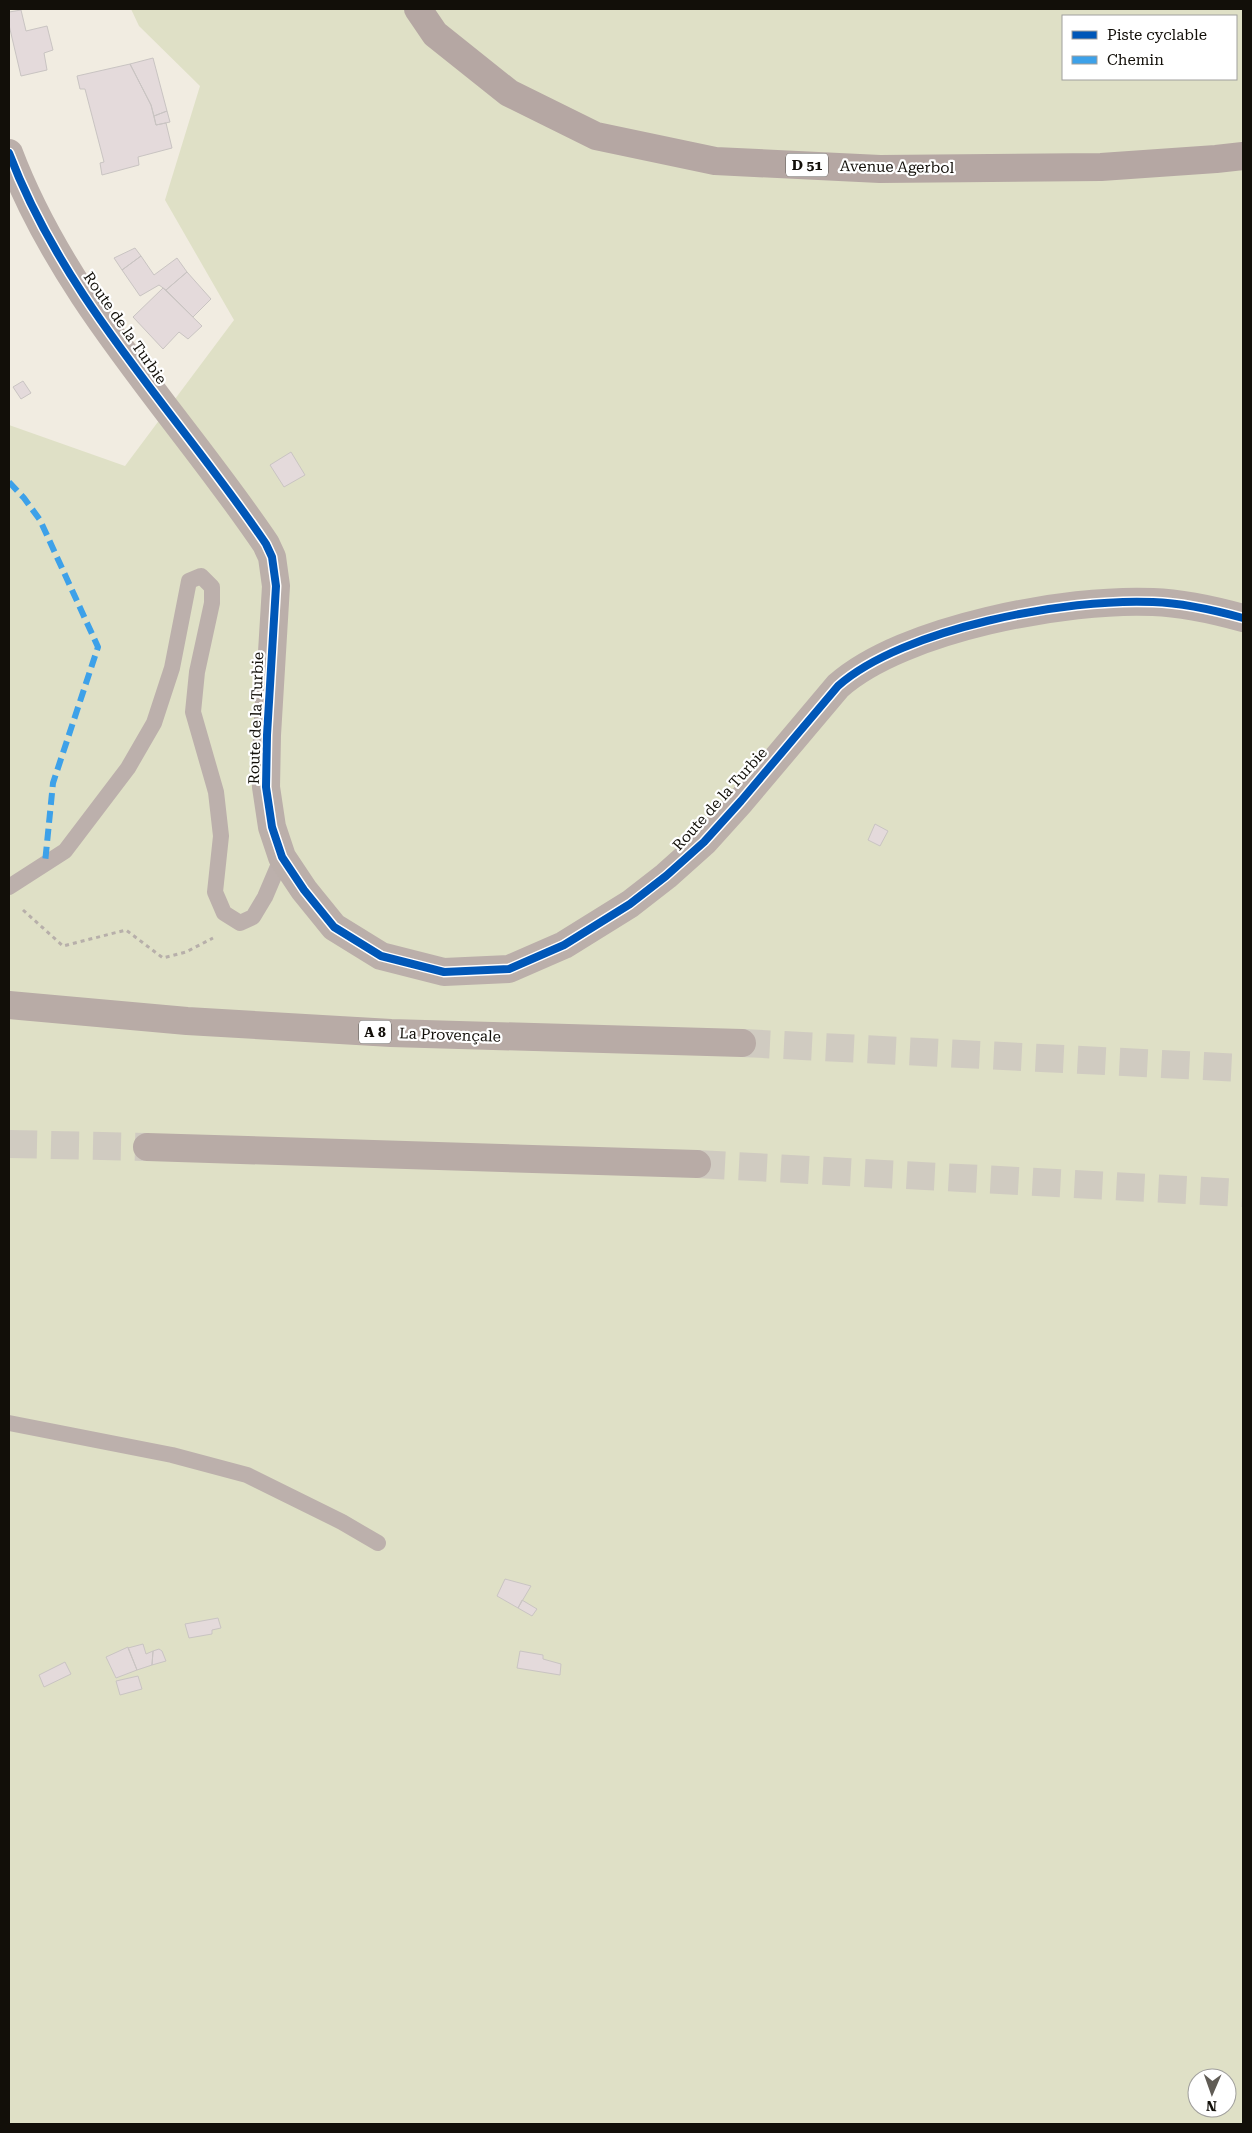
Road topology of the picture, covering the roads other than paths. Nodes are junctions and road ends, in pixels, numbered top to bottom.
1 (418, 9) edge
2 (9, 153) edge
3 (1243, 156) edge
4 (1243, 618) edge
5 (282, 857) junction
6 (14, 883) edge
7 (9, 1005) edge
8 (742, 1043) tunnel mouth
9 (147, 1147) tunnel mouth
10 (697, 1164) tunnel mouth
11 (9, 1423) edge
12 (378, 1543) dead end

1 - 3 main road, Avenue Agerbol / D 51
2 - 5 main road, Route de la Turbie
4 - 5 main road, Route de la Turbie
5 - 6 lane
7 - 8 highway, La Provençale / A 8
9 - 10 highway
11 - 12 lane

